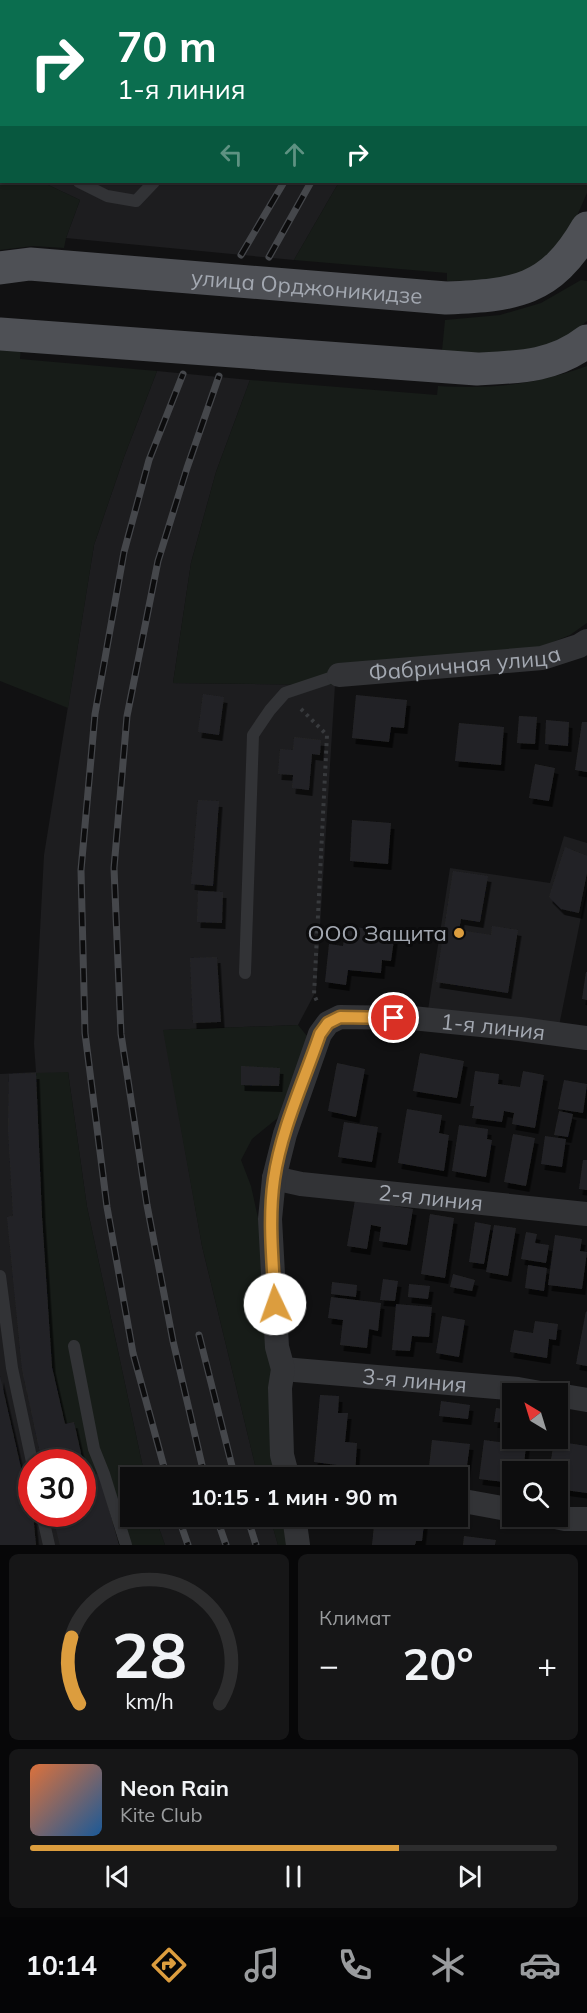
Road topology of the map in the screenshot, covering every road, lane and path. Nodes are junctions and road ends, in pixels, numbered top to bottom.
1 (81, 183) edge
2 (153, 183) edge
3 (587, 228) edge
4 (0, 268) edge
5 (0, 334) edge
6 (587, 341) edge
7 (587, 640) edge
8 (339, 675) joint
9 (285, 693) junction
10 (245, 973) dead end
11 (328, 1023) junction
12 (587, 1038) edge
13 (274, 1178) junction
14 (587, 1214) edge
15 (0, 1276) edge
16 (74, 1346) dead end
17 (283, 1369) junction
18 (502, 1388) edge
19 (568, 1397) edge
20 (587, 1400) edge
21 (29, 1449) edge
22 (285, 1467) edge
23 (468, 1502) edge
24 (502, 1508) edge
25 (568, 1519) edge
26 (587, 1519) edge
27 (45, 1527) edge
28 (296, 1527) edge
29 (49, 1545) edge
30 (126, 1545) edge
31 (298, 1545) edge

1 - 2 lane
3 - 4 main road, улица Орджоникидзе
5 - 6 main road
7 - 8 street, Фабричная улица
8 - 9 lane
9 - 10 lane
9 - 11 path
11 - 12 street, 1-я линия
11 - 13 street
13 - 14 street, 2-я линия
13 - 17 street
15 - 21 lane
16 - 30 lane
17 - 18 street, 3-я линия
17 - 22 street
19 - 20 street
23 - 24 street
25 - 26 street
27 - 29 lane
28 - 31 street

